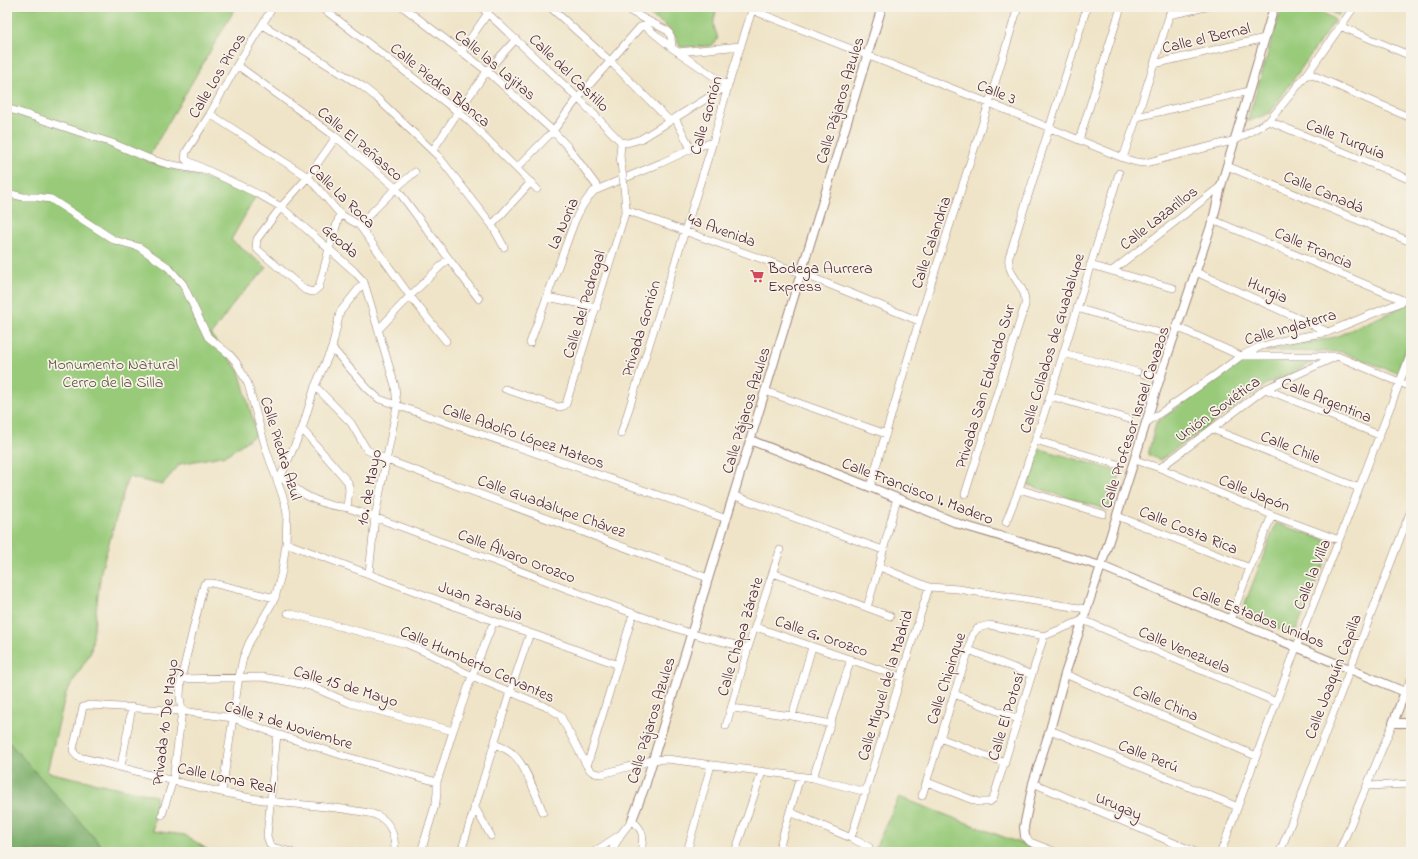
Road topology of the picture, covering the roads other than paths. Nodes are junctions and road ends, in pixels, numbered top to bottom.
1 (273, 7) edge
2 (321, 7) edge
3 (403, 7) edge
4 (481, 7) edge
5 (550, 7) edge
6 (622, 7) edge
7 (882, 7) edge
8 (1018, 7) edge
9 (1087, 7) edge
10 (1121, 7) edge
11 (1172, 7) edge
12 (1206, 7) edge
13 (1274, 7) edge
14 (1354, 7) edge
15 (752, 9) edge
16 (488, 13) junction
17 (1169, 15) junction
18 (263, 25) junction
19 (1340, 26) junction
20 (1265, 38) junction
21 (516, 40) junction
22 (741, 46) junction
23 (675, 50) junction
24 (461, 52) junction
25 (868, 55) junction
26 (1411, 56) edge
27 (610, 61) junction
28 (1154, 64) junction
29 (237, 65) junction
30 (487, 71) junction
31 (1308, 73) junction
32 (728, 86) junction
33 (1249, 91) junction
34 (578, 98) junction
35 (989, 103) junction
36 (7, 108) edge
37 (458, 112) junction
38 (210, 114) junction
39 (1137, 117) junction
40 (1411, 118) edge
41 (672, 119) junction
42 (1269, 121) junction
43 (1049, 128) junction
44 (552, 131) junction
45 (336, 137) junction
46 (1079, 140) junction
47 (1236, 140) junction
48 (621, 142) junction
49 (713, 142) junction
50 (691, 149) junction
51 (433, 150) junction
52 (1123, 158) junction
53 (185, 159) joint
54 (1227, 166) junction
55 (517, 168) junction
56 (211, 172) junction
57 (415, 172) dead end
58 (1119, 172) dead end
59 (308, 177) junction
60 (1411, 180) edge
61 (531, 182) junction
62 (1221, 186) junction
63 (396, 188) junction
64 (537, 189) dead end
65 (599, 189) junction
66 (7, 194) edge
67 (281, 207) junction
68 (626, 210) junction
69 (340, 214) junction
70 (1213, 220) junction
71 (359, 225) junction
72 (492, 225) junction
73 (685, 230) junction
74 (1411, 242) edge
75 (504, 247) dead end
76 (329, 249) junction
77 (448, 259) junction
78 (1090, 265) junction
79 (1112, 271) junction
80 (1196, 272) junction
81 (801, 273) junction
82 (364, 282) junction
83 (1173, 288) dead end
84 (410, 296) junction
85 (547, 297) junction
86 (480, 299) dead end
87 (1408, 300) edge
88 (597, 307) junction
89 (1077, 308) junction
90 (920, 321) junction
91 (1177, 327) junction
92 (378, 330) junction
93 (1158, 332) dead end
94 (1328, 332) junction
95 (446, 342) dead end
96 (530, 344) dead end
97 (332, 348) junction
98 (1063, 353) junction
99 (1411, 353) edge
100 (1241, 356) junction
101 (1337, 356) junction
102 (1160, 378) junction
103 (1400, 382) junction
104 (315, 386) junction
105 (1411, 387) edge
106 (505, 389) dead end
107 (1265, 389) junction
108 (765, 391) junction
109 (1050, 396) junction
110 (397, 406) junction
111 (1130, 419) dead end
112 (1146, 423) junction
113 (302, 429) junction
114 (1212, 429) junction
115 (621, 434) dead end
116 (886, 434) junction
117 (1379, 435) junction
118 (750, 440) junction
119 (1035, 440) junction
120 (387, 460) junction
121 (1135, 460) junction
122 (1117, 464) dead end
123 (1160, 468) junction
124 (279, 480) junction
125 (870, 486) junction
126 (1359, 488) junction
127 (1019, 489) junction
128 (965, 494) dead end
129 (734, 496) junction
130 (897, 498) junction
131 (347, 507) junction
132 (1411, 510) edge
133 (1103, 514) dead end
134 (1272, 515) junction
135 (1117, 516) junction
136 (375, 517) junction
137 (727, 519) junction
138 (1006, 522) dead end
139 (1339, 540) junction
140 (286, 543) junction
141 (780, 550) dead end
142 (883, 550) junction
143 (1101, 566) junction
144 (880, 567) junction
145 (1250, 568) junction
146 (369, 573) junction
147 (773, 573) junction
148 (708, 578) junction
149 (929, 586) junction
150 (276, 598) junction
151 (867, 607) junction
152 (1086, 609) junction
153 (288, 613) dead end
154 (633, 614) junction
155 (890, 616) dead end
156 (1083, 620) junction
157 (1230, 620) junction
158 (494, 621) junction
159 (756, 627) junction
160 (530, 633) junction
161 (691, 633) junction
162 (1044, 636) junction
163 (812, 647) junction
164 (748, 648) junction
165 (1296, 648) junction
166 (969, 650) junction
167 (851, 659) junction
168 (616, 664) junction
169 (1350, 668) junction
170 (1065, 674) junction
171 (1032, 675) junction
172 (472, 676) junction
173 (239, 677) junction
174 (181, 678) junction
175 (901, 678) junction
176 (1411, 678) edge
177 (510, 692) junction
178 (1405, 692) junction
179 (954, 694) junction
180 (1276, 702) junction
181 (132, 707) junction
182 (732, 708) junction
183 (182, 711) junction
184 (792, 716) junction
185 (233, 718) junction
186 (1018, 719) junction
187 (1393, 723) junction
188 (1411, 723) edge
189 (831, 724) junction
190 (726, 726) dead end
191 (1050, 730) junction
192 (453, 731) junction
193 (277, 734) junction
194 (940, 738) junction
195 (494, 744) junction
196 (74, 752) joint
197 (1256, 756) junction
198 (653, 760) junction
199 (1005, 763) junction
200 (711, 765) junction
201 (121, 766) junction
202 (586, 766) junction
203 (762, 772) junction
204 (800, 776) junction
205 (813, 778) junction
206 (173, 780) junction
207 (437, 782) junction
208 (927, 782) junction
209 (1033, 783) junction
210 (1411, 784) edge
211 (1367, 786) junction
212 (222, 792) junction
213 (866, 792) junction
214 (922, 796) dead end
215 (270, 801) junction
216 (474, 806) junction
217 (1238, 807) junction
218 (543, 812) dead end
219 (790, 812) junction
220 (162, 816) dead end
221 (632, 820) junction
222 (621, 834) junction
223 (491, 836) dead end
224 (1025, 836) joint
225 (851, 838) junction
226 (869, 847) dead end
227 (291, 852) edge
228 (395, 852) edge
229 (421, 852) edge
230 (461, 852) edge
231 (594, 852) edge
232 (611, 852) edge
233 (641, 852) edge
234 (687, 852) edge
235 (736, 852) edge
236 (778, 852) edge
237 (1056, 852) edge
238 (1195, 852) edge
239 (1221, 852) edge
240 (1280, 852) edge
241 (1339, 852) edge

1 - 18 street, Calle Los Pinos
2 - 37 street, Calle Piedra Blanca
3 - 24 street, Calle las Lajitas
4 - 16 street, Calle del Castillo
5 - 27 street
6 - 23 street
7 - 25 street, Calle Pájaros Azules
8 - 35 street, Calle Calandria
9 - 43 street, Privada San Eduardo Sur
10 - 46 street
11 - 17 street
12 - 17 street
13 - 20 street, Calle Profesor Israel Cavazos
14 - 19 street
15 - 22 street, Calle Gorrión
15 - 25 street, Calle 3
16 - 21 street, Calle del Castillo
16 - 24 street
17 - 28 street
18 - 29 street, Calle Los Pinos
18 - 51 street
19 - 26 street
19 - 31 street
20 - 28 street, Calle el Bernal
20 - 33 street, Calle Profesor Israel Cavazos
21 - 30 street
21 - 34 street, Calle del Castillo
22 - 23 street
22 - 32 street, Calle Gorrión
23 - 27 street
23 - 32 street
24 - 30 street, Calle las Lajitas
25 - 35 street, Calle 3
25 - 81 street, Calle Pájaros Azules
27 - 34 street
27 - 41 street
28 - 39 street
29 - 38 street, Calle Los Pinos
29 - 45 street, Calle El Peñasco
30 - 37 street
30 - 44 street, Calle las Lajitas
31 - 40 street
31 - 42 street
32 - 41 street
32 - 49 street, Calle Gorrión
33 - 39 street
33 - 47 street, Calle Profesor Israel Cavazos
34 - 44 street
34 - 48 street, Calle del Castillo
35 - 43 street, Calle 3
35 - 90 street, Calle Calandria
36 - 56 street
37 - 51 street
37 - 55 street, Calle Piedra Blanca
38 - 53 street, Calle Los Pinos
38 - 59 street, Calle La Roca
39 - 52 street
41 - 48 street
41 - 50 street
42 - 47 street, Calle 3
42 - 60 street, Calle Turquía
43 - 46 street, Calle 3
43 - 128 street, Privada San Eduardo Sur
44 - 55 street
44 - 65 street, Calle las Lajitas
45 - 59 street
45 - 63 street, Calle El Peñasco
46 - 52 street, Calle 3
47 - 52 street, Calle 3
47 - 54 street, Calle Profesor Israel Cavazos
48 - 68 street, bridge
49 - 50 street, La Noria
49 - 73 street, Calle Gorrión
50 - 65 street, La Noria
51 - 72 street
53 - 56 street, Geoda
54 - 62 street, Calle Profesor Israel Cavazos
54 - 74 street, Calle Canadá
55 - 61 street, Calle Piedra Blanca
56 - 67 street, Geoda
57 - 63 street
58 - 78 street, Calle Collados de Guadalupe
59 - 67 street
59 - 69 street, Calle La Roca
61 - 64 street, Calle Piedra Blanca
61 - 72 street
62 - 70 street, Calle Profesor Israel Cavazos
62 - 79 street, Calle Lazarillos
63 - 71 street
63 - 77 street, Calle El Peñasco
65 - 85 street, La Noria
66 - 124 street, Calle Piedra Azul
67 - 76 street, Geoda
67 - 76 street
68 - 73 street, 4a Avenida
68 - 88 street, Calle del Pedregal
69 - 71 street, Calle La Roca
69 - 76 street
70 - 80 street, Calle Profesor Israel Cavazos
70 - 87 street, Calle Francia
71 - 84 street, Calle La Roca
72 - 75 street
73 - 81 street, 4a Avenida
73 - 115 street, Privada Gorrión
76 - 82 street, Geoda
77 - 84 street
77 - 86 street, Calle El Peñasco
78 - 79 street
78 - 89 street, Calle Collados de Guadalupe
79 - 83 street
80 - 91 street, Calle Profesor Israel Cavazos
80 - 94 street, Hurgia
81 - 90 street, 4a Avenida
81 - 108 street, Calle Pájaros Azules
82 - 92 street, Geoda
82 - 97 street
84 - 92 street
84 - 95 street, Calle La Roca
85 - 88 street
85 - 96 street, La Noria
87 - 94 street, Calle Inglaterra
88 - 106 street, Calle del Pedregal
89 - 93 street
89 - 98 street, Calle Collados de Guadalupe
90 - 116 street, Calle Calandria
91 - 100 street
91 - 102 street, Calle Profesor Israel Cavazos
92 - 110 street, Geoda
94 - 100 street, Calle Inglaterra
97 - 104 street
97 - 110 street, Calle Adolfo López Mateos
98 - 102 street
98 - 109 street, Calle Collados de Guadalupe
99 - 103 street, Calle la Villa
100 - 101 street
100 - 112 street, Calle Inglaterra
101 - 103 street
101 - 107 street, Unión Soviética
102 - 112 street, Calle Profesor Israel Cavazos
103 - 105 street
103 - 117 street, Calle la Villa
104 - 113 street
104 - 120 street, Calle Guadalupe Chávez
107 - 114 street, Unión Soviética
107 - 117 street, Calle Argentina
108 - 116 street
108 - 118 street, Calle Pájaros Azules
109 - 111 street
109 - 119 street, Calle Collados de Guadalupe
110 - 120 street, 1o. de Mayo
110 - 137 street, Calle Adolfo López Mateos
112 - 121 street, Calle Profesor Israel Cavazos
113 - 124 street
113 - 131 street
114 - 123 street, Unión Soviética
114 - 126 street, Calle Chile
116 - 125 street, Calle Calandria
117 - 126 street, Calle la Villa
118 - 125 street, Calle Francisco I. Madero
118 - 129 street, Calle Pájaros Azules
119 - 122 street
119 - 127 street, Calle Collados de Guadalupe
120 - 136 street, 1o. de Mayo
120 - 148 street, Calle Guadalupe Chávez
121 - 123 street, Calle Japón
121 - 135 street, Calle Profesor Israel Cavazos
123 - 134 street, Calle Japón
124 - 131 street, Calle Álvaro Orozco
124 - 140 street, Calle Piedra Azul
125 - 130 street, Calle Francisco I. Madero
126 - 139 street, Calle la Villa
127 - 133 street
127 - 138 street, Calle Collados de Guadalupe
129 - 137 street, Calle Pájaros Azules
129 - 142 street
130 - 142 street
130 - 143 street, Calle Francisco I. Madero
131 - 136 street, Calle Álvaro Orozco
132 - 169 street, Calle Joaquín Capilla
134 - 139 street, Calle Japón
134 - 145 street
135 - 143 street, Calle Profesor Israel Cavazos
135 - 145 street, Calle Costa Rica
136 - 146 street, 1o. de Mayo
136 - 154 street, Calle Álvaro Orozco
137 - 148 street, Calle Pájaros Azules
139 - 165 street, Calle la Villa
140 - 146 street, Juan Zarabia
140 - 150 street, Calle Piedra Azul
141 - 147 street, Calle Chapa Zárate
142 - 144 street
143 - 152 street, Calle Profesor Israel Cavazos
143 - 157 street, Calle Estados Unidos
144 - 149 street
144 - 151 street
145 - 157 street
146 - 158 street, Juan Zarabia
147 - 151 street
147 - 159 street, Calle Chapa Zárate
148 - 161 street, Calle Pájaros Azules
149 - 152 street
149 - 175 street, Calle Miguel de la Madrid
150 - 173 street, Calle Piedra Azul
150 - 174 street, Privada 10 De Mayo
151 - 155 street
152 - 156 street, Calle Profesor Israel Cavazos
153 - 172 street, Calle Humberto Cervantes
154 - 161 street, Calle Álvaro Orozco
154 - 168 street
156 - 162 street
156 - 170 street, Calle Profesor Israel Cavazos
156 - 180 street, Calle Venezuela
157 - 165 street, Calle Estados Unidos
158 - 160 street, Juan Zarabia
158 - 172 street
159 - 163 street, Calle G. Orozco
159 - 164 street, Calle Chapa Zárate
160 - 168 street, Juan Zarabia
160 - 177 street
161 - 164 street, Calle Álvaro Orozco
161 - 198 street, Calle Pájaros Azules
162 - 166 street, Calle Chipinque
162 - 171 street, Calle El Potosí
163 - 167 street, Calle G. Orozco
163 - 184 street
164 - 182 street, Calle Chapa Zárate
165 - 169 street, Calle Estados Unidos
165 - 180 street, Calle la Villa
166 - 171 street
166 - 179 street, Calle Chipinque
167 - 175 street, Calle G. Orozco
167 - 189 street
168 - 202 street
169 - 178 street, Calle Estados Unidos
169 - 240 street, Calle Joaquín Capilla
170 - 191 street, Calle Profesor Israel Cavazos
170 - 197 street, Calle China
171 - 186 street, Calle El Potosí
172 - 177 street, Calle Humberto Cervantes
172 - 192 street
173 - 174 street, Calle 15 de Mayo
173 - 185 street, Calle Piedra Azul
173 - 192 street, Calle 15 de Mayo
174 - 183 street, Privada 10 De Mayo
175 - 213 street, Calle Miguel de la Madrid
176 - 178 street
177 - 195 street
177 - 202 street, Calle Humberto Cervantes
178 - 187 street
179 - 186 street
179 - 194 street, Calle Chipinque
180 - 197 street, Calle la Villa
181 - 183 street, Calle 7 de Noviembre
181 - 196 street, Calle 7 de Noviembre
181 - 201 street
182 - 184 street
182 - 190 street, Calle Chapa Zárate
183 - 185 street, Calle 7 de Noviembre
183 - 206 street, Privada 10 De Mayo
184 - 189 street
185 - 193 street, Calle 7 de Noviembre
185 - 212 street, Calle Piedra Azul
186 - 199 street, Calle El Potosí
187 - 188 street
187 - 211 street
189 - 205 street
191 - 209 street, Calle Profesor Israel Cavazos
191 - 217 street, Calle Perú
192 - 207 street
193 - 207 street, Calle 7 de Noviembre
193 - 215 street
194 - 199 street
194 - 208 street, Calle Chipinque
195 - 216 street
195 - 218 street
196 - 201 street, Calle Loma Real
197 - 217 street, Calle la Villa
198 - 200 street
198 - 202 street
198 - 221 street, Calle Pájaros Azules
199 - 208 street, Calle El Potosí
200 - 203 street
200 - 234 street
201 - 206 street, Calle Loma Real
203 - 204 street
203 - 235 street
204 - 205 street
204 - 219 street
205 - 213 street
206 - 212 street, Calle Loma Real
206 - 220 street, Privada 10 De Mayo
207 - 229 street
208 - 214 street, Calle Chipinque
209 - 224 street, Calle Profesor Israel Cavazos
209 - 238 street, Urugay
210 - 211 street
211 - 241 street
212 - 215 street, Calle Loma Real
213 - 225 street, Calle Miguel de la Madrid
215 - 227 street
215 - 228 street, Calle Loma Real
216 - 223 street
216 - 230 street
217 - 239 street, Calle la Villa
219 - 225 street
219 - 236 street
221 - 222 street
221 - 233 street
222 - 231 street
222 - 232 street
224 - 237 street
225 - 226 street

